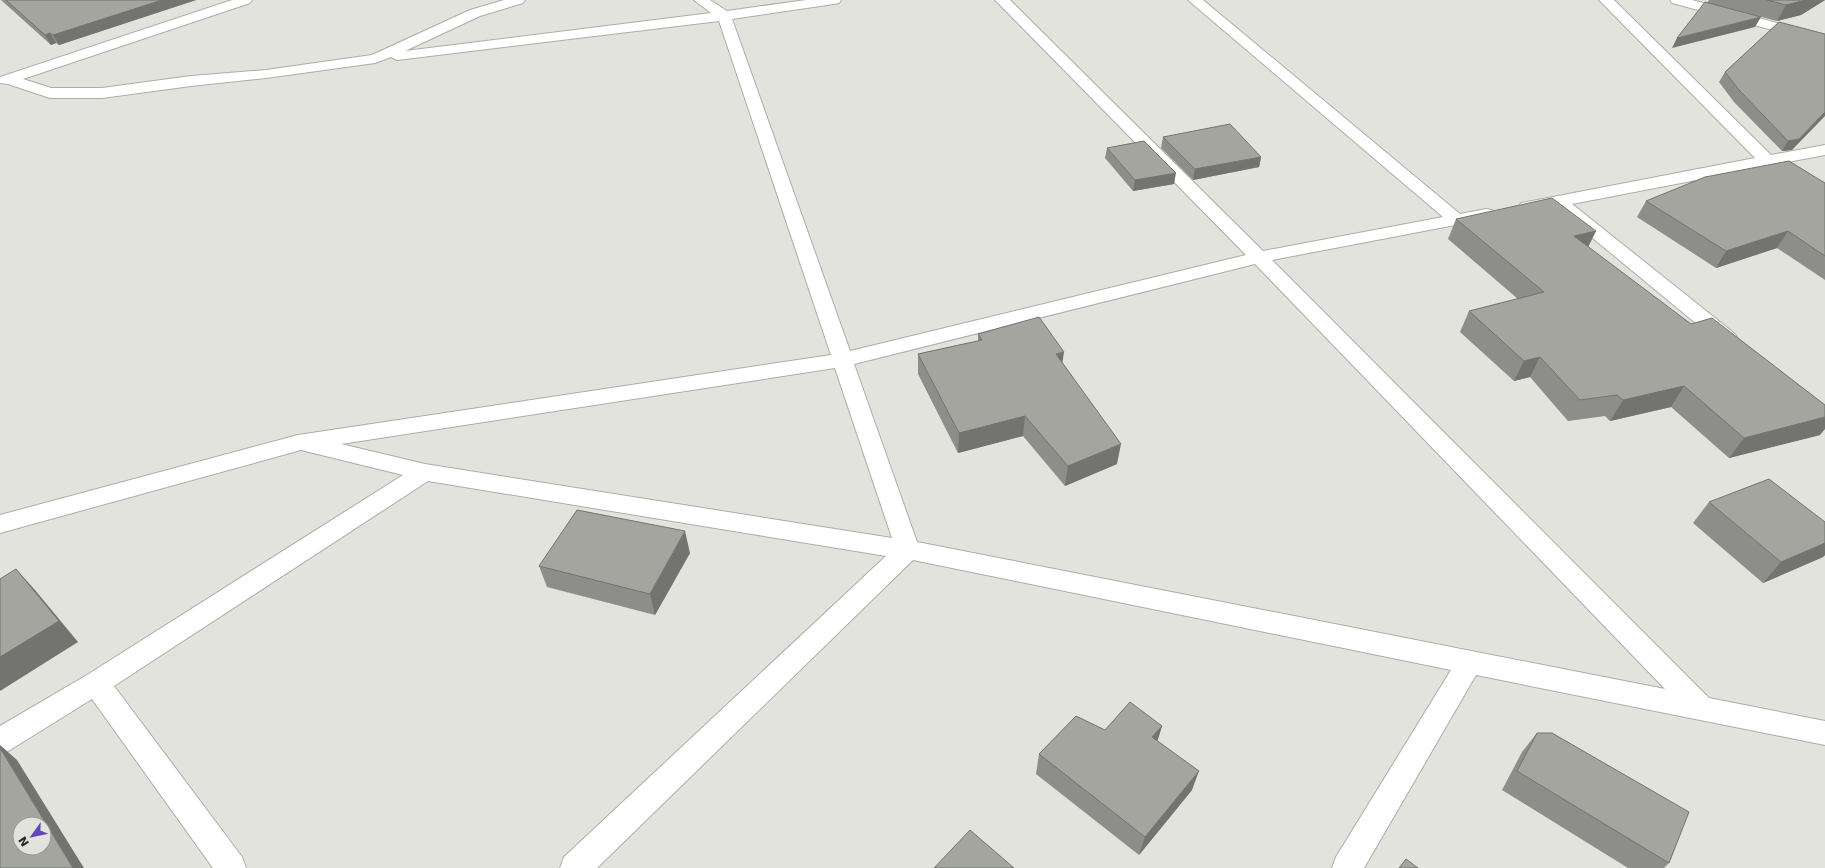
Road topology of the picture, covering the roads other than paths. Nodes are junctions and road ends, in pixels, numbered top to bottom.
1 (245, 0) edge
2 (518, 0) edge
3 (701, 0) edge
4 (834, 0) edge
5 (1002, 0) edge
6 (1195, 0) edge
7 (1606, 0) edge
8 (1677, 0) edge
9 (724, 16) junction
10 (1825, 40) edge
11 (375, 58) junction
12 (4, 80) edge
13 (1825, 150) edge
14 (1767, 161) junction
15 (1825, 198) edge
16 (1558, 201) junction
17 (1457, 220) junction
18 (1259, 257) junction
19 (1740, 349) edge
20 (842, 360) junction
21 (298, 443) junction
22 (425, 472) junction
23 (0, 524) edge
24 (908, 550) junction
25 (1468, 663) junction
26 (96, 683) junction
27 (1702, 709) junction
28 (1825, 733) edge
29 (0, 741) edge
30 (231, 868) edge
31 (575, 868) edge
32 (1347, 868) edge

1 - 12 street
2 - 11 street
3 - 9 street
4 - 9 street
5 - 18 street
6 - 17 street
7 - 14 street
8 - 10 street
9 - 11 street
9 - 20 street
11 - 12 street
13 - 14 street
14 - 15 street
14 - 16 street
16 - 17 street
16 - 19 street
17 - 18 street
18 - 20 street
18 - 27 street
20 - 21 street
20 - 24 street
21 - 22 street
21 - 23 street
22 - 24 street
22 - 26 street
24 - 25 street
24 - 31 street
25 - 27 street
25 - 32 street
26 - 29 street
26 - 30 street
27 - 28 street

